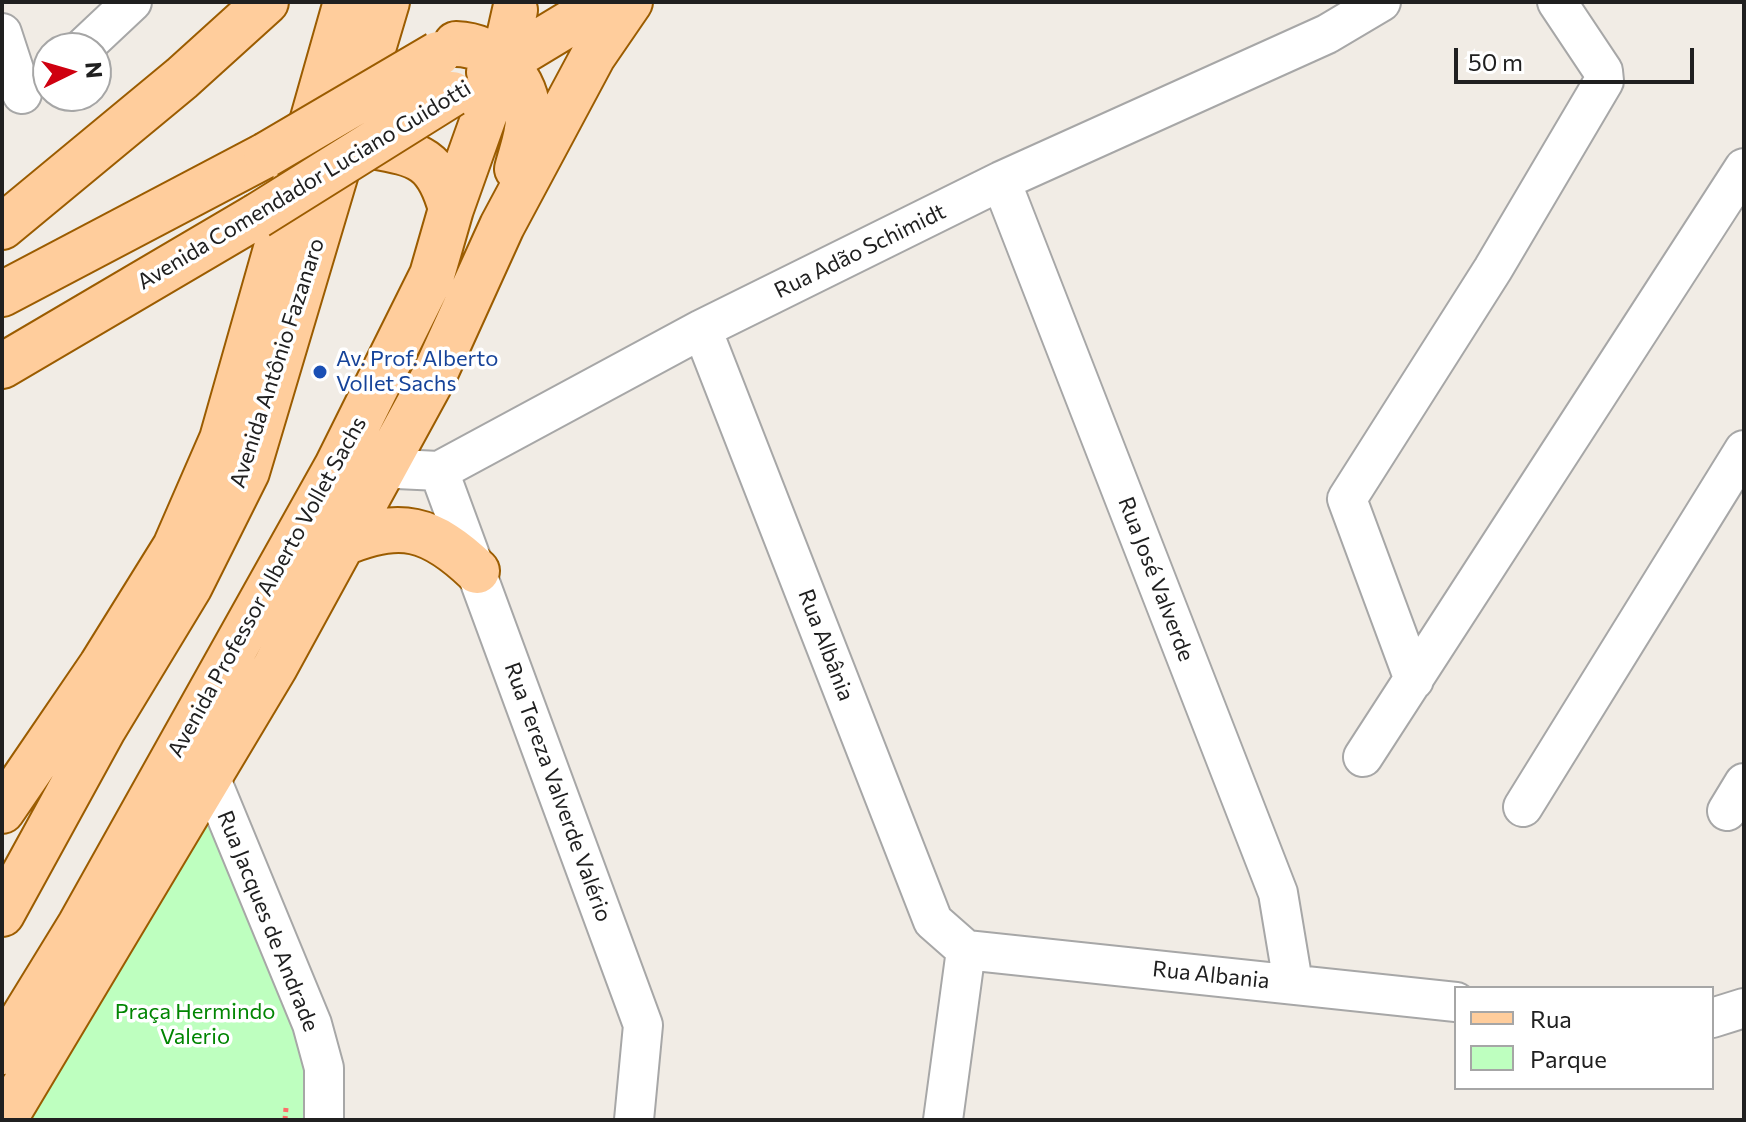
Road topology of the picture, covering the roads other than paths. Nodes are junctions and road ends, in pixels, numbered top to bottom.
1 (132, 2) edge
2 (266, 2) edge
3 (346, 2) edge
4 (387, 2) edge
5 (605, 2) edge
6 (630, 2) edge
7 (1381, 2) edge
8 (1557, 2) edge
9 (520, 5) edge
10 (100, 32) edge
11 (2, 33) edge
12 (447, 49) junction
13 (503, 63) junction
14 (24, 92) edge
15 (371, 146) junction
16 (1744, 168) edge
17 (1001, 181) junction
18 (451, 209) junction
19 (502, 226) junction
20 (2, 227) edge
21 (2, 294) edge
22 (702, 329) junction
23 (2, 366) edge
24 (1744, 450) edge
25 (337, 466) junction
26 (383, 470) junction
27 (439, 471) junction
28 (342, 544) junction
29 (477, 571) junction
30 (1414, 680) junction
31 (190, 727) junction
32 (1363, 757) dead end
33 (211, 779) junction
34 (1523, 807) dead end
35 (2, 811) edge
36 (17, 898) edge
37 (80, 925) junction
38 (966, 950) junction
39 (92, 977) junction
40 (1293, 983) junction
41 (1454, 1002) edge
42 (1744, 1008) edge
43 (1714, 1017) edge
44 (2, 1052) edge
45 (4, 1120) edge
46 (324, 1120) edge
47 (634, 1120) edge
48 (943, 1120) edge

1 - 10 street
2 - 20 main road
3 - 35 main road, Avenida Antônio Fazanaro
4 - 36 main road, Avenida Antônio Fazanaro
5 - 13 main road, Avenida Comendador Luciano Guidotti
6 - 19 main road
7 - 17 street, Rua Adão Schimidt
8 - 30 street
9 - 12 main road, Avenida Comendador Luciano Guidotti
9 - 13 main road, Avenida Professor Alberto Vollet Sachs
11 - 14 street
12 - 13 main road
12 - 21 main road, Avenida Comendador Luciano Guidotti, bridge
13 - 15 main road, Avenida Comendador Luciano Guidotti, bridge
13 - 18 main road, Avenida Professor Alberto Vollet Sachs
13 - 19 main road
15 - 18 main road
15 - 23 main road, Avenida Comendador Luciano Guidotti, bridge
16 - 30 street
17 - 22 street, Rua Adão Schimidt
17 - 40 street, Rua José Valverde
18 - 25 main road, Avenida Professor Alberto Vollet Sachs
19 - 26 main road, Avenida Professor Alberto Vollet Sachs
22 - 27 street, Rua Adão Schimidt
22 - 38 street, Rua Albânia
24 - 34 street
25 - 26 street, Rua Adão Schimidt
25 - 31 main road, Avenida Professor Alberto Vollet Sachs
26 - 27 street, Rua Adão Schimidt
26 - 28 main road, Avenida Professor Alberto Vollet Sachs
27 - 29 street, Rua Tereza Valverde Valério
28 - 29 main road
28 - 33 main road, Avenida Professor Alberto Vollet Sachs
29 - 47 street, Rua Tereza Valverde Valério
30 - 32 street
31 - 33 street, Rua Jacques de Andrade
31 - 37 main road, Avenida Professor Alberto Vollet Sachs
33 - 39 main road, Avenida Professor Alberto Vollet Sachs
33 - 46 street, Rua Jacques de Andrade
36 - 37 main road
37 - 39 main road
37 - 44 main road, Avenida Professor Alberto Vollet Sachs
38 - 40 street, Rua Albania
38 - 48 street
39 - 45 main road, Avenida Professor Alberto Vollet Sachs
40 - 41 street, Rua Albania
42 - 43 street

